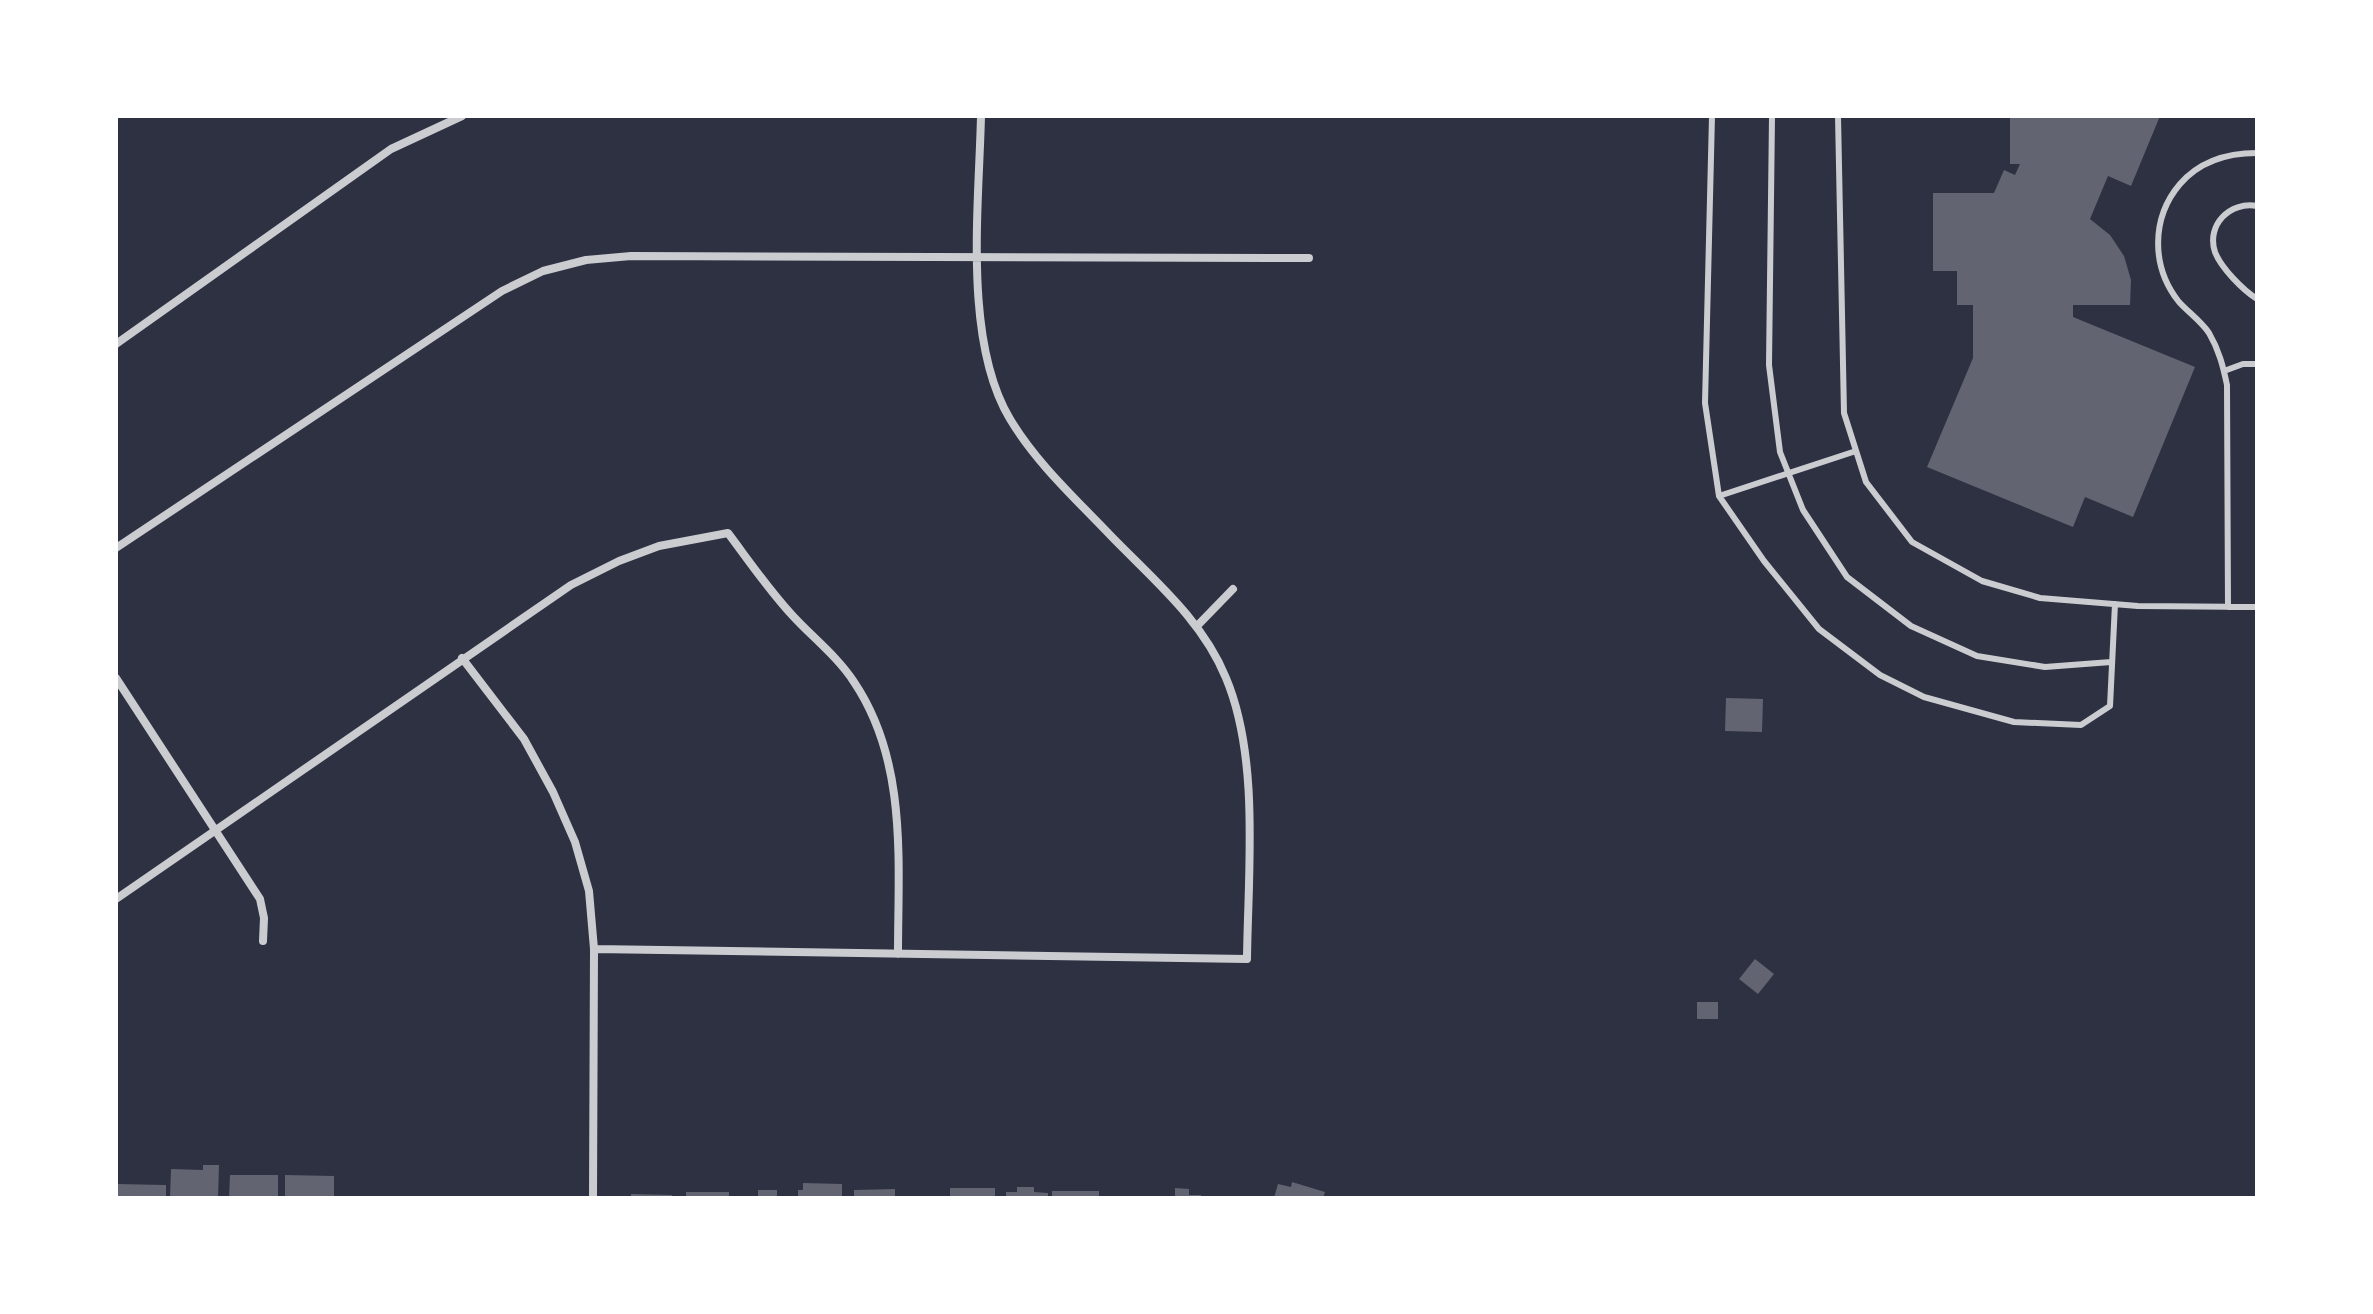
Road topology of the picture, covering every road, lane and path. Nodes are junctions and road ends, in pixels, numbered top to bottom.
1 (462, 116) edge
2 (981, 116) edge
3 (1712, 116) edge
4 (1772, 116) edge
5 (1838, 116) edge
6 (2257, 153) edge
7 (2257, 206) edge
8 (978, 256) junction
9 (1309, 258) dead end
10 (2257, 299) edge
11 (116, 344) edge
12 (2257, 364) edge
13 (2224, 371) junction
14 (1856, 451) junction
15 (1788, 472) junction
16 (1719, 496) junction
17 (116, 548) edge
18 (1233, 589) dead end
19 (2115, 604) junction
20 (2228, 607) junction
21 (2257, 607) edge
22 (1198, 625) junction
23 (462, 658) junction
24 (2111, 662) junction
25 (116, 678) edge
26 (216, 830) junction
27 (116, 899) edge
28 (263, 941) dead end
29 (594, 949) junction
30 (898, 954) junction
31 (593, 1198) edge

1 - 11 street
2 - 8 street
3 - 16 lane
4 - 15 lane
5 - 14 lane
6 - 13 lane
7 - 10 lane
8 - 9 street
8 - 17 street
8 - 22 street
12 - 13 lane
13 - 20 lane
14 - 15 lane
14 - 19 lane
15 - 16 lane
15 - 24 lane
16 - 24 lane
18 - 22 street
19 - 20 lane
19 - 24 lane
20 - 21 lane
22 - 30 street
23 - 26 street
23 - 29 street
23 - 30 street
25 - 26 street
26 - 27 street
26 - 28 street
29 - 30 street
29 - 31 street

